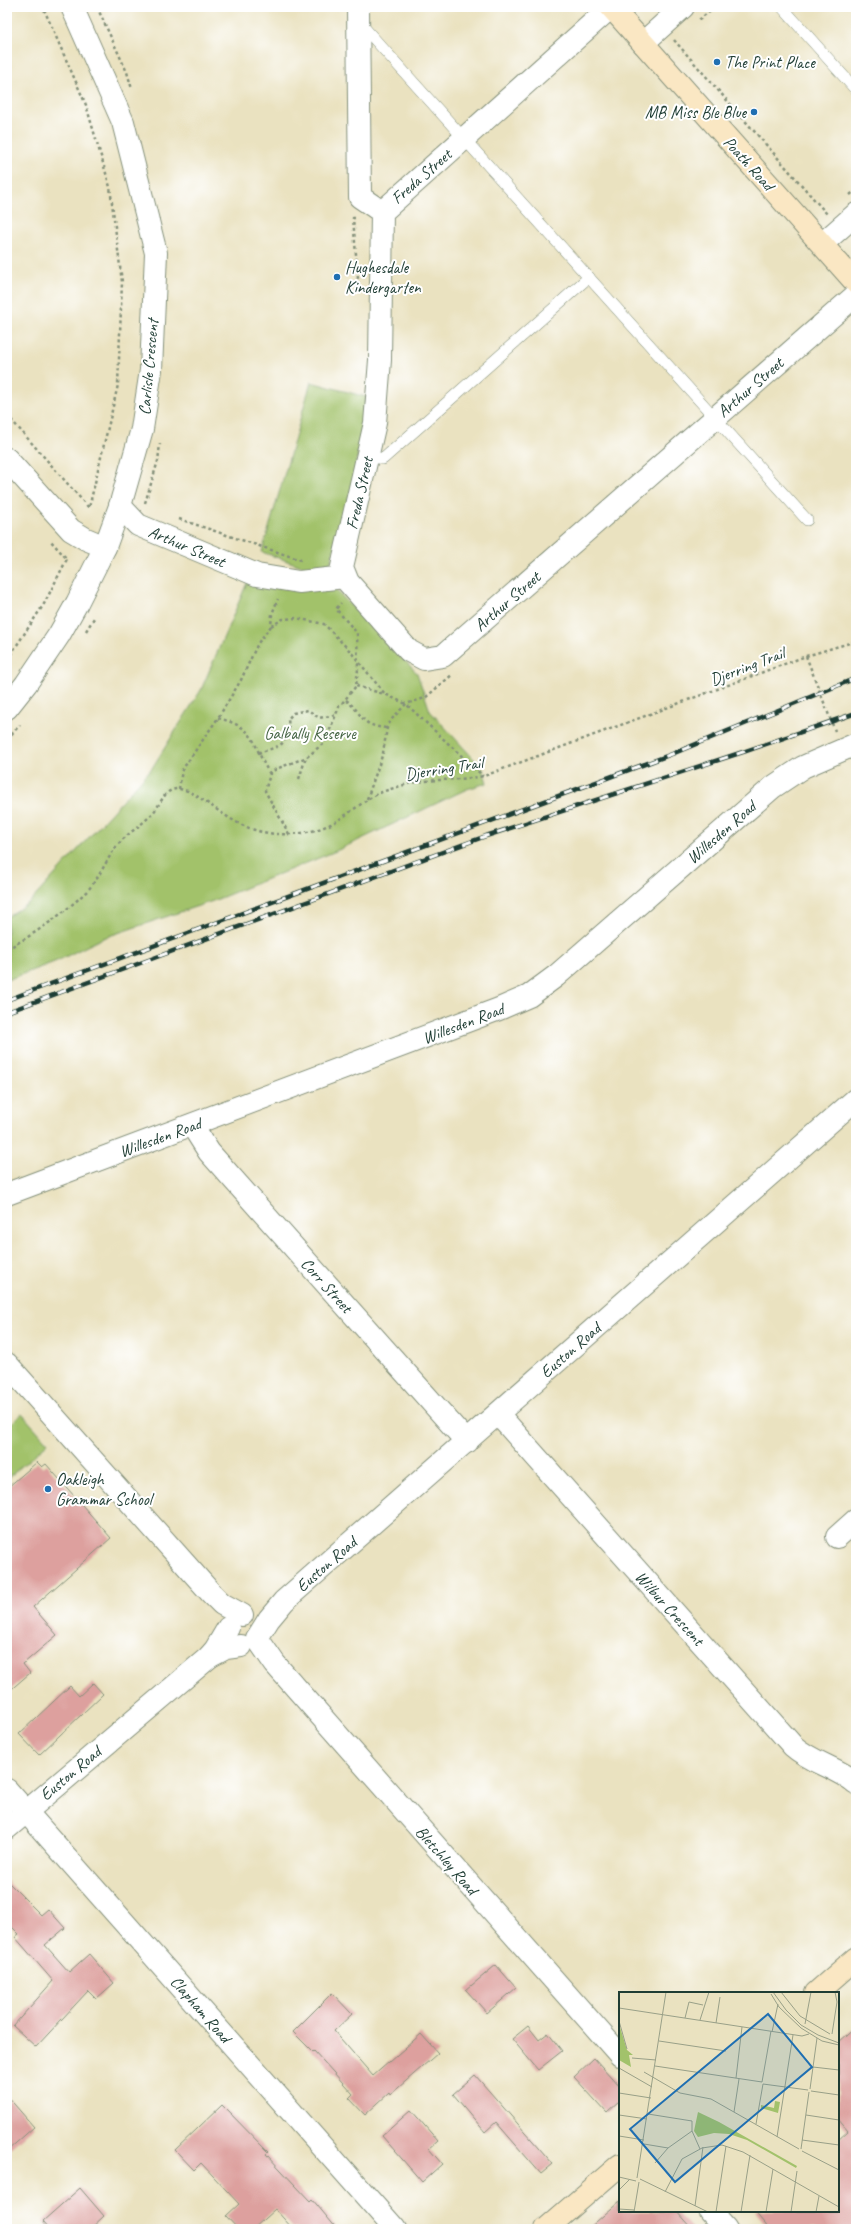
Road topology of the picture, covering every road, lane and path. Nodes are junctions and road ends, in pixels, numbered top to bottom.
1 (43, 7) edge
2 (72, 7) edge
3 (97, 7) edge
4 (611, 7) edge
5 (684, 7) edge
6 (782, 7) edge
7 (358, 14) edge
8 (662, 26) junction
9 (643, 43) junction
10 (856, 90) edge
11 (133, 93) dead end
12 (464, 138) junction
13 (382, 212) junction
14 (828, 214) dead end
15 (856, 214) edge
16 (822, 244) junction
17 (589, 277) junction
18 (856, 283) edge
19 (856, 295) edge
20 (7, 415) edge
21 (715, 417) junction
22 (161, 437) dead end
23 (369, 456) junction
24 (7, 459) edge
25 (120, 506) junction
26 (144, 507) dead end
27 (174, 517) dead end
28 (807, 520) dead end
29 (47, 536) dead end
30 (105, 547) junction
31 (306, 562) dead end
32 (345, 577) junction
33 (279, 594) dead end
34 (345, 600) dead end
35 (271, 626) junction
36 (856, 640) edge
37 (806, 656) junction
38 (357, 659) junction
39 (7, 660) edge
40 (454, 673) dead end
41 (356, 686) junction
42 (385, 694) junction
43 (346, 700) junction
44 (406, 704) junction
45 (7, 708) edge
46 (336, 715) junction
47 (218, 718) junction
48 (386, 728) junction
49 (835, 731) dead end
50 (856, 744) edge
51 (258, 754) junction
52 (307, 757) junction
53 (270, 774) junction
54 (484, 776) junction
55 (299, 779) dead end
56 (179, 789) junction
57 (367, 799) junction
58 (289, 835) junction
59 (7, 949) edge
60 (856, 1099) edge
61 (192, 1125) junction
62 (7, 1194) edge
63 (7, 1364) edge
64 (498, 1414) junction
65 (467, 1442) junction
66 (856, 1520) edge
67 (837, 1537) dead end
68 (284, 1601) junction
69 (236, 1621) junction
70 (251, 1641) junction
71 (208, 1658) junction
72 (856, 1783) edge
73 (7, 1790) edge
74 (26, 1811) junction
75 (7, 1828) edge
76 (856, 1958) edge
77 (817, 1992) edge
78 (619, 2054) edge
79 (619, 2165) edge
80 (711, 2212) edge
81 (395, 2229) edge
82 (546, 2229) edge
83 (726, 2229) edge

1 - 20 path
2 - 25 street, Carlisle Crescent
3 - 11 path
4 - 9 street, Poath Road
4 - 12 street, Freda Street
5 - 8 street
6 - 10 lane
7 - 12 lane
7 - 13 street
8 - 9 street
8 - 14 path
9 - 16 street, Poath Road
12 - 13 street, Freda Street
12 - 17 lane
13 - 23 street, Freda Street
15 - 16 street
16 - 18 street, Poath Road
17 - 21 lane
17 - 23 lane
19 - 21 street, Arthur Street
21 - 28 lane
21 - 32 street, Arthur Street
22 - 26 path
23 - 32 street, Freda Street
24 - 30 street
25 - 30 street, Carlisle Crescent
25 - 32 street, Arthur Street
27 - 31 path
29 - 39 path
30 - 45 street, Carlisle Crescent
33 - 35 path
34 - 38 path
35 - 38 path
35 - 47 path
36 - 37 path, Djerring Trail
37 - 49 path
37 - 54 path, Djerring Trail
38 - 41 path
38 - 42 path
40 - 44 path
41 - 42 path
41 - 43 path
42 - 44 path
43 - 46 path
43 - 48 path
44 - 48 path
44 - 54 path
46 - 51 path
46 - 52 path
47 - 51 path
47 - 56 path
48 - 57 path
50 - 61 street, Willesden Road
51 - 53 path
52 - 53 path
52 - 55 path
53 - 58 path
54 - 57 path, Djerring Trail
56 - 58 path, Djerring Trail
56 - 59 path
57 - 58 path, Djerring Trail
60 - 64 street, Euston Road
61 - 62 street, Willesden Road
61 - 65 street, Corr Street
63 - 69 street
64 - 65 street, Euston Road
64 - 72 street, Wilbur Crescent
65 - 68 street, Euston Road
66 - 67 street
68 - 69 street, Euston Road
68 - 70 street, Euston Road
69 - 70 street
69 - 70 street
69 - 71 street, Euston Road
70 - 71 street, Euston Road
70 - 78 street, Bletchley Road
71 - 74 street, Euston Road
73 - 74 street, Clapham Road
74 - 75 street, Euston Road
74 - 81 street, Clapham Road
76 - 77 street
79 - 82 street
80 - 83 street

